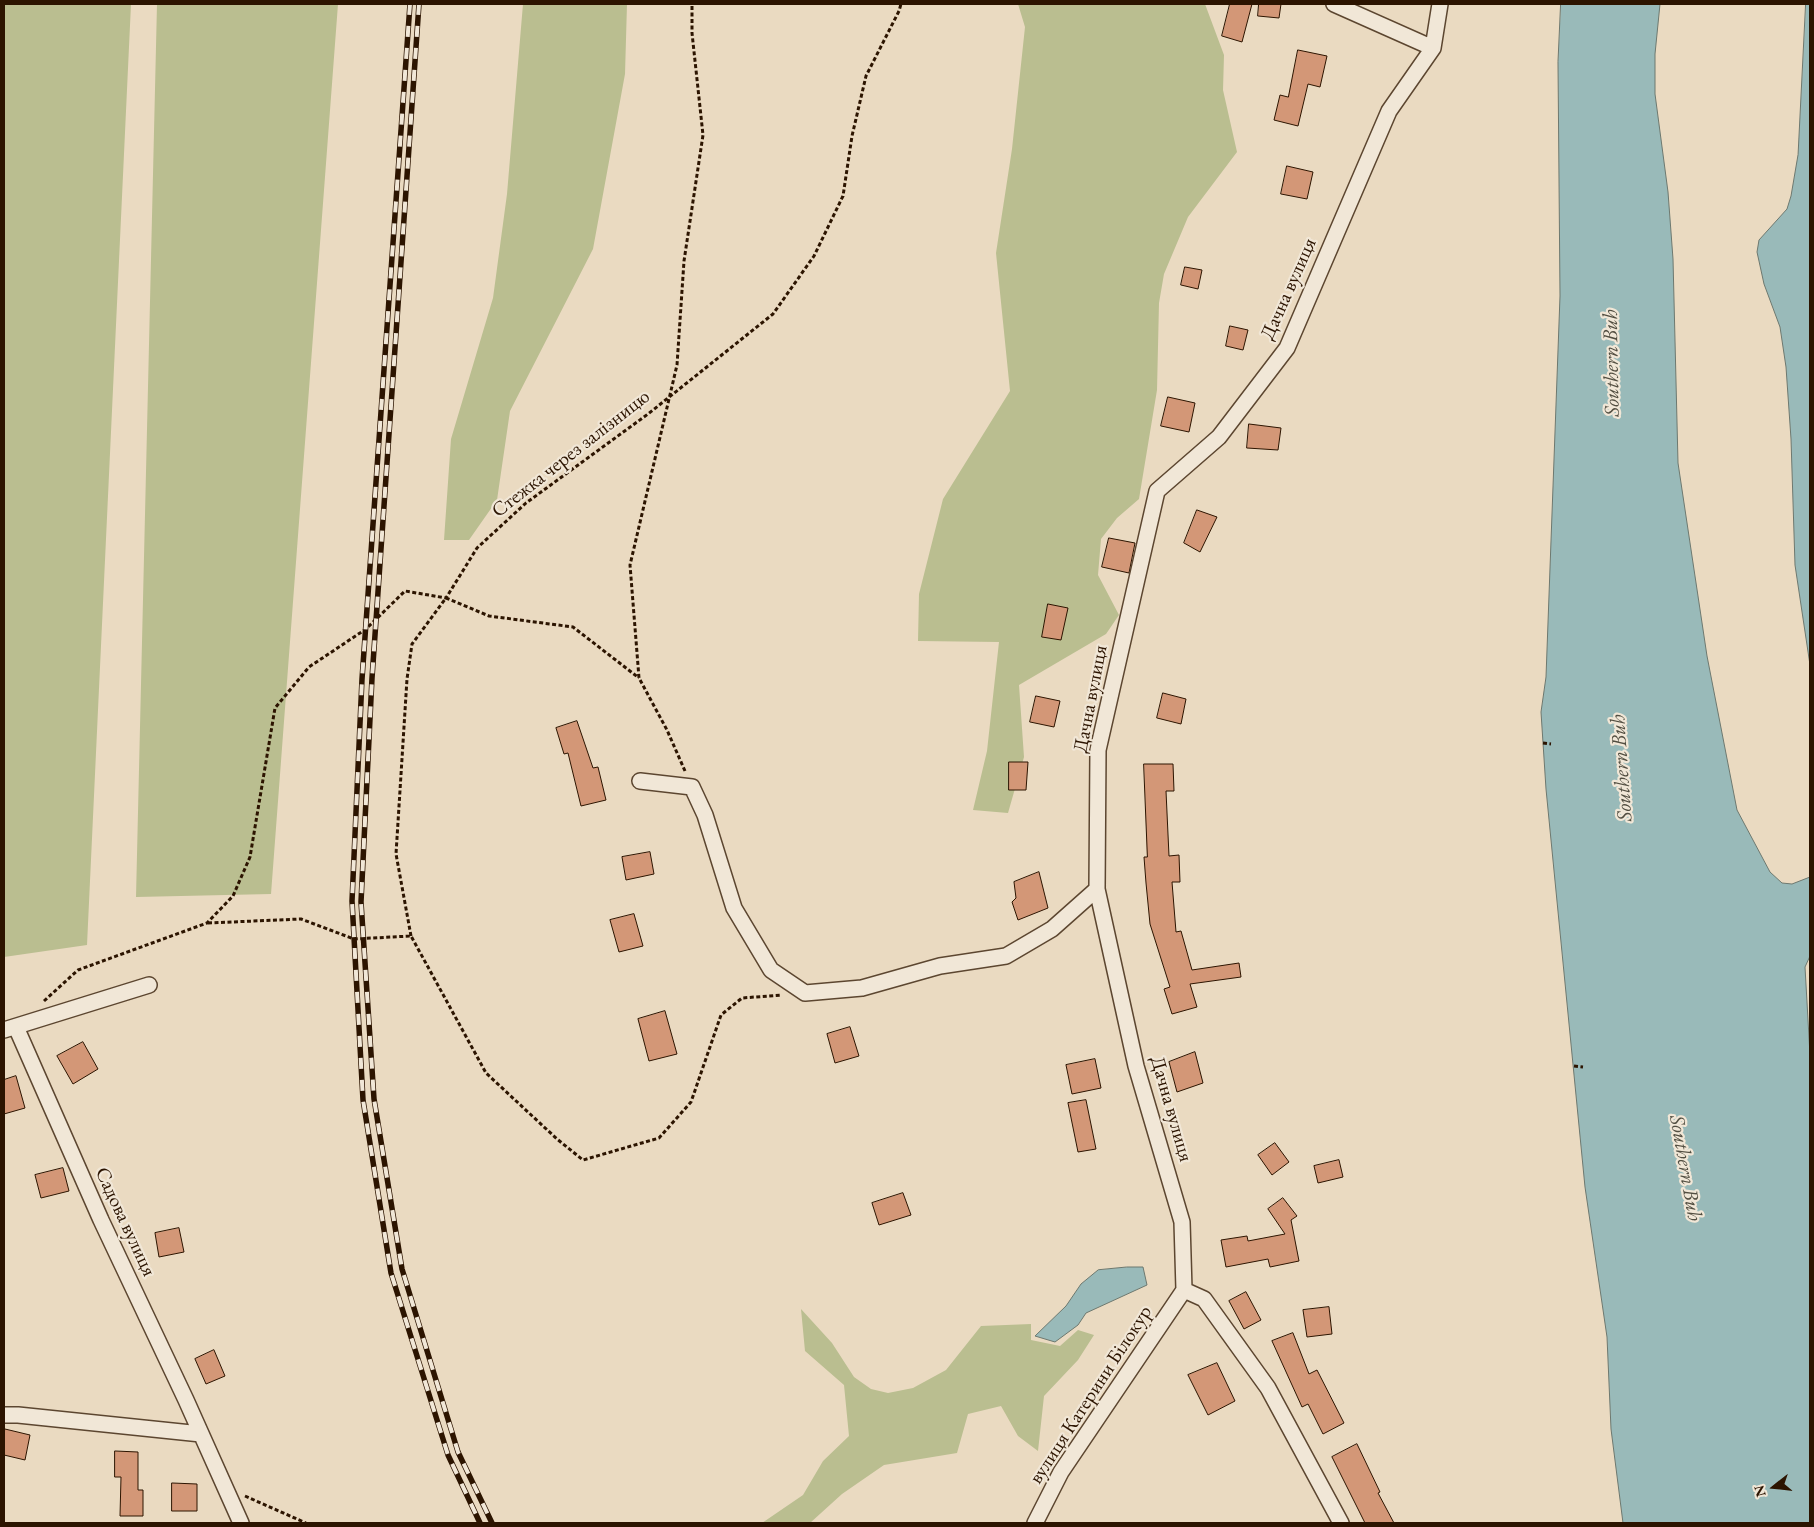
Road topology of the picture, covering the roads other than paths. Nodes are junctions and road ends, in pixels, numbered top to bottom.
1 (1334, 4) edge
2 (1440, 4) edge
3 (1433, 48) junction
4 (640, 781) dead end
5 (1097, 889) junction
6 (149, 985) dead end
7 (10, 1028) edge
8 (1184, 1290) junction
9 (4, 1415) edge
10 (201, 1434) junction
11 (241, 1523) edge
12 (1035, 1523) edge
13 (1340, 1523) edge

1 - 3 street
2 - 3 street
3 - 5 street, Дачна вулиця
4 - 5 street
5 - 8 street, Дачна вулиця
6 - 7 street, Садова вулиця
7 - 10 street, Садова вулиця
8 - 12 street, вулиця Катерини Білокур
8 - 13 street
9 - 10 street
10 - 11 street, Садова вулиця

